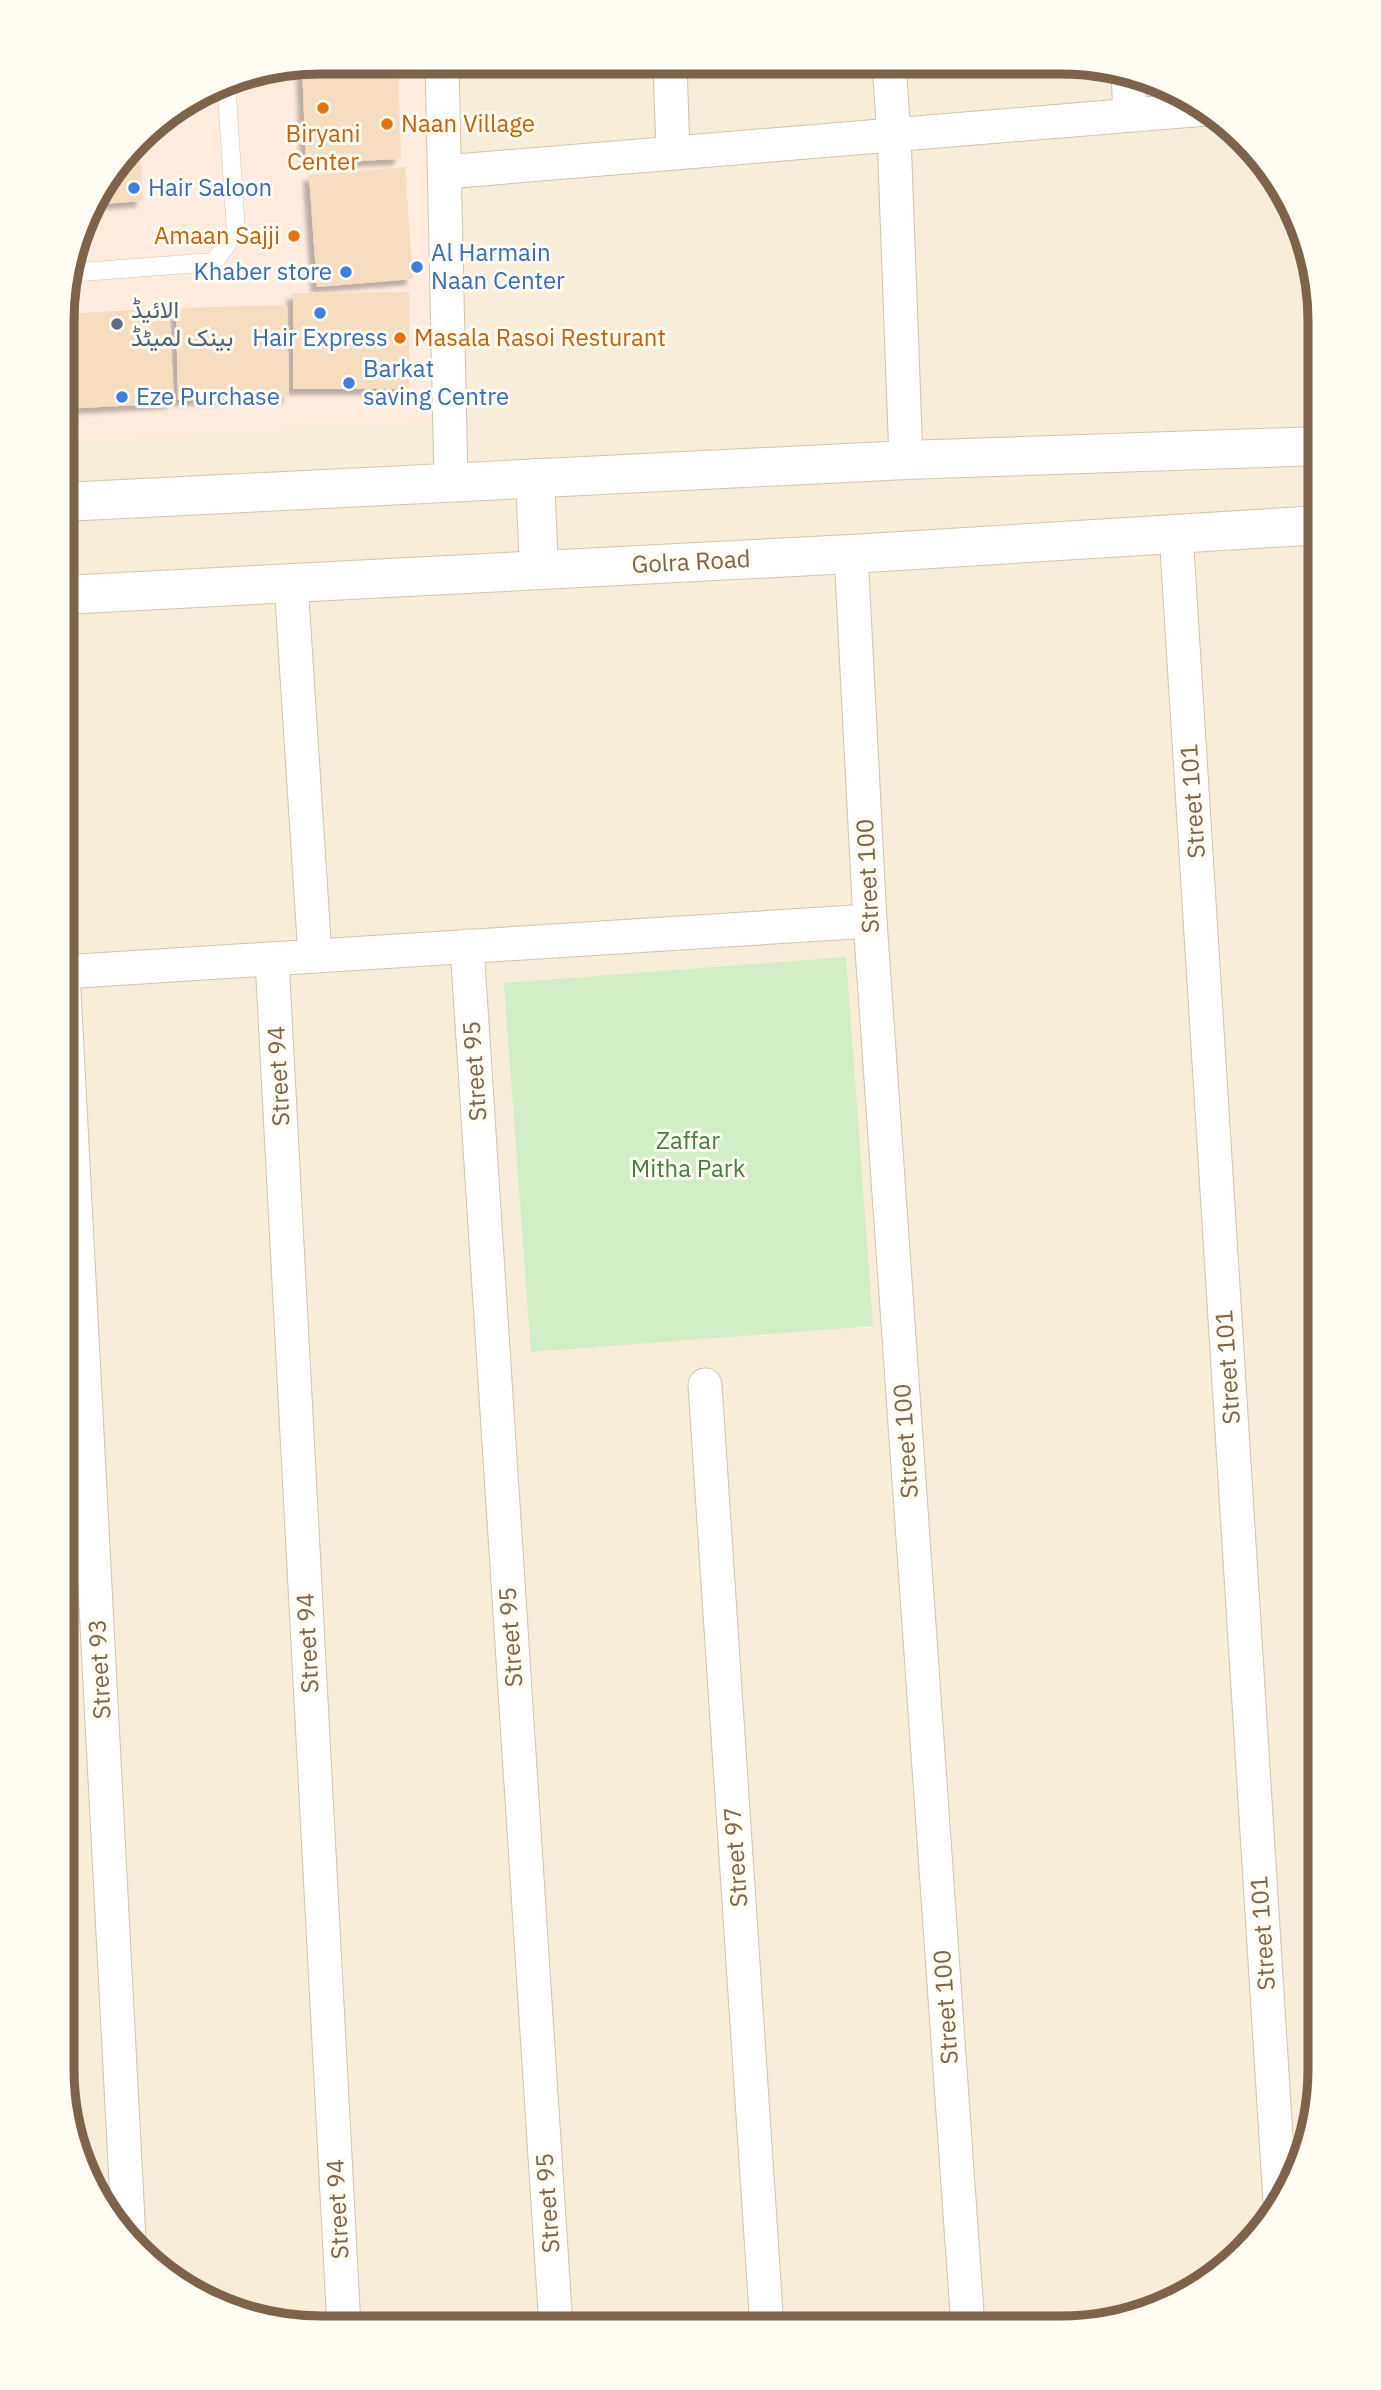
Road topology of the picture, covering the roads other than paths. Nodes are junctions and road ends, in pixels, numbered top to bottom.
1 (442, 74) edge
2 (670, 74) edge
3 (890, 74) edge
4 (1129, 83) edge
5 (227, 92) edge
6 (1190, 110) edge
7 (1130, 115) junction
8 (894, 135) junction
9 (673, 153) junction
10 (445, 172) junction
11 (78, 272) edge
12 (1308, 446) edge
13 (906, 460) junction
14 (535, 478) junction
15 (451, 482) junction
16 (74, 501) edge
17 (1308, 526) edge
18 (1176, 533) junction
19 (851, 554) junction
20 (539, 570) junction
21 (291, 583) junction
22 (74, 594) edge
23 (870, 921) junction
24 (467, 946) junction
25 (315, 956) junction
26 (272, 959) junction
27 (74, 971) edge
28 (74, 1180) edge
29 (705, 1385) dead end
30 (1279, 2184) edge
31 (129, 2225) edge
32 (343, 2316) edge
33 (555, 2316) edge
34 (766, 2316) edge
35 (967, 2316) edge

1 - 10 street
2 - 9 street
3 - 8 street
4 - 7 street
5 - 11 lane
6 - 7 street
7 - 8 street
8 - 9 street
8 - 13 street
9 - 10 street
10 - 15 street
12 - 13 main road
13 - 14 main road
14 - 15 main road
14 - 20 main road
15 - 16 main road
17 - 18 main road, Golra Road
18 - 19 main road, Golra Road
18 - 30 street, Street 101
19 - 20 main road, Golra Road
19 - 23 street, Street 100
20 - 21 main road, Golra Road
21 - 22 main road, Golra Road
21 - 25 street
23 - 24 street
23 - 35 street, Street 100
24 - 25 street
24 - 33 street, Street 95
25 - 26 street
26 - 27 street
26 - 32 street, Street 94
28 - 31 street, Street 93
29 - 34 street, Street 97

